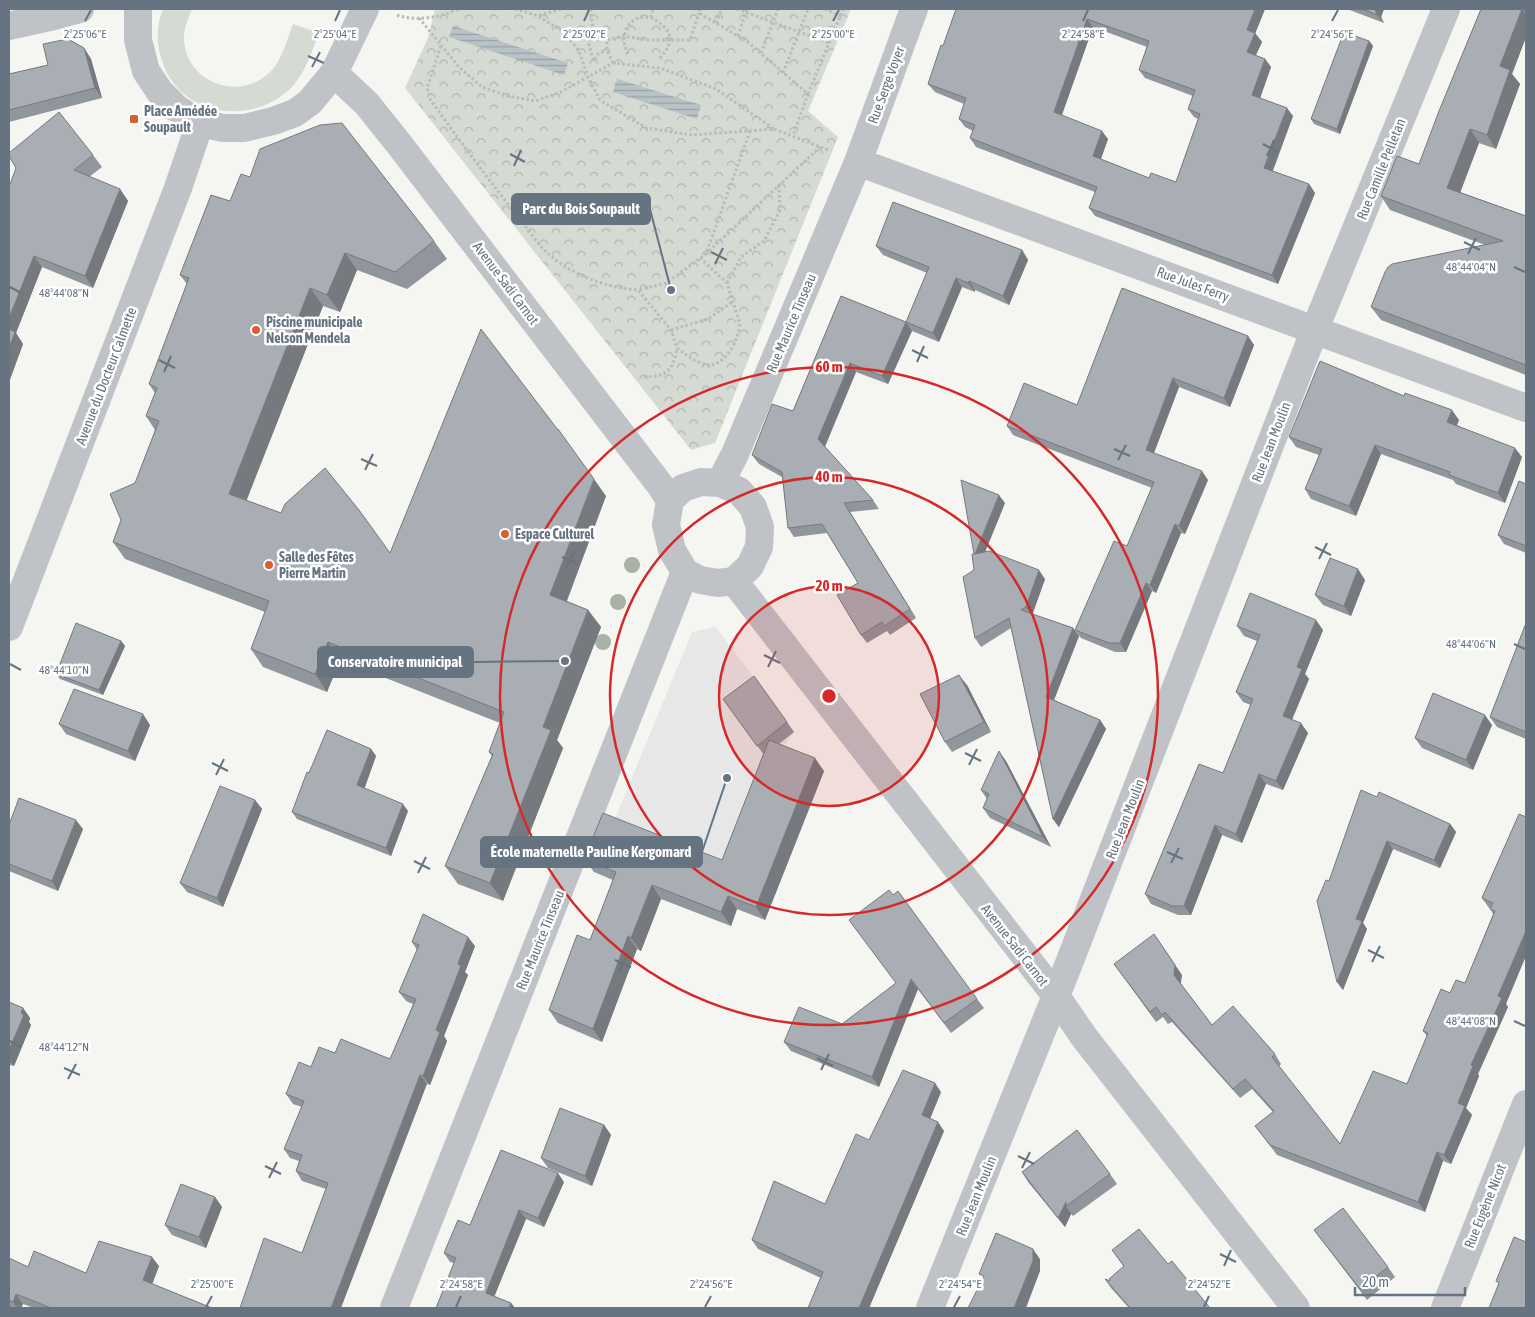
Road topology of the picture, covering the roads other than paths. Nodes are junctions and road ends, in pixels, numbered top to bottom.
1 (80, 9) edge
2 (138, 9) edge
3 (914, 9) edge
4 (1446, 9) edge
5 (378, 11) edge
6 (9, 26) edge
7 (334, 73) junction
8 (200, 123) junction
9 (858, 162) junction
10 (1315, 329) junction
11 (1526, 408) edge
12 (720, 483) junction
13 (670, 500) junction
14 (685, 572) junction
15 (734, 581) junction
16 (9, 627) edge
17 (1056, 996) junction
18 (1526, 1104) edge
19 (394, 1308) edge
20 (930, 1308) edge
21 (1296, 1308) edge
22 (1445, 1308) edge

1 - 6 street
2 - 8 street
3 - 9 street, Rue Serge Voyer
4 - 10 street, Rue Camille Pelletan
5 - 7 street
7 - 8 street
7 - 13 street, Avenue Sadi Carnot
8 - 16 street, Avenue du Docteur Calmette
9 - 10 street, Rue Jules Ferry
9 - 12 street, Rue Maurice Tinseau
10 - 11 street, Rue Jules Ferry
10 - 17 street, Rue Jean Moulin
12 - 13 street
12 - 15 street
13 - 14 street
14 - 15 street
14 - 19 street, Rue Maurice Tinseau
15 - 17 street, Avenue Sadi Carnot
17 - 20 street, Rue Jean Moulin
17 - 21 street, Avenue Sadi Carnot
18 - 22 street, Rue Eugène Nicot

